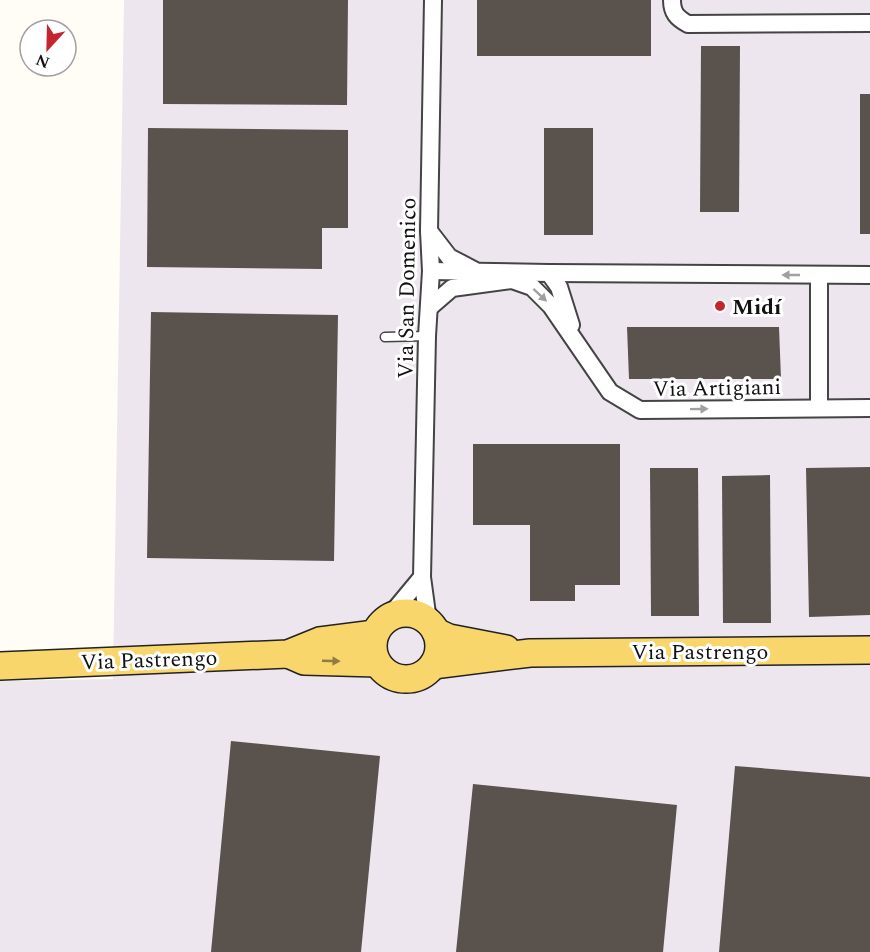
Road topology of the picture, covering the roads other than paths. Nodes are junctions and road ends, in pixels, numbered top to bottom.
1 (433, 0) edge
2 (672, 0) edge
3 (870, 23) edge
4 (429, 231) junction
5 (431, 271) junction
6 (480, 273) junction
7 (549, 273) junction
8 (819, 275) junction
9 (870, 275) edge
10 (430, 307) junction
11 (427, 336) junction
12 (385, 338) dead end
13 (576, 340) junction
14 (819, 408) junction
15 (870, 408) edge
16 (422, 577) junction
17 (381, 626) junction
18 (432, 626) junction
19 (870, 650) edge
20 (530, 653) junction
21 (288, 654) junction
22 (377, 663) junction
23 (4, 664) edge
24 (433, 665) junction

1 - 4 street, Via San Domenico
2 - 3 street
4 - 5 street, Via San Domenico
4 - 6 street
5 - 6 street
5 - 10 street, Via San Domenico
6 - 7 street
8 -> 7 street
7 - 13 street, Via Artigiani
8 - 9 street
8 - 14 street
10 - 11 street, Via San Domenico
10 -> 13 street, Via Artigiani
11 - 12 lane
11 - 16 street, Via San Domenico
13 -> 14 street, Via Artigiani
14 - 15 street, Via Artigiani
16 - 17 street
16 - 18 street, Via San Domenico
17 - 18 main road
17 - 21 main road, Via Pastrengo
17 - 22 main road
18 - 20 main road, Via Pastrengo
18 - 24 main road
19 - 20 main road, Via Pastrengo
20 - 24 main road, Via Pastrengo
21 -> 22 main road, Via Pastrengo
21 - 23 main road, Via Pastrengo
22 - 24 main road

